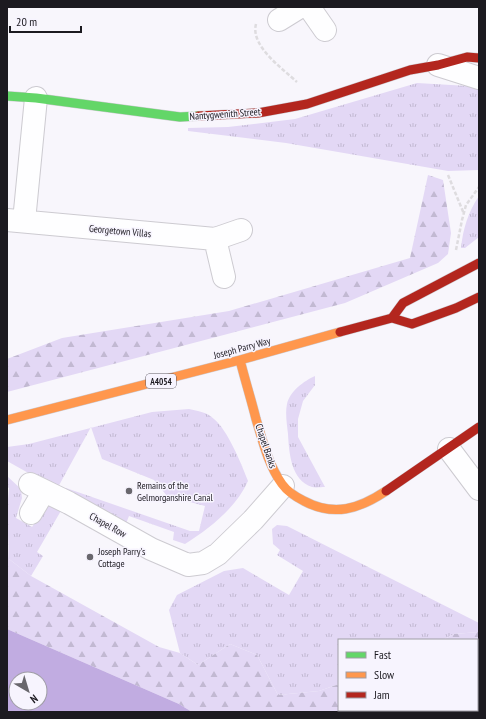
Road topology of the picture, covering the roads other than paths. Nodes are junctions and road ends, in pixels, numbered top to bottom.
1 (300, 7) edge
2 (309, 7) edge
3 (268, 19) road end
4 (325, 30) dead end
5 (479, 58) edge
6 (438, 65) junction
7 (479, 78) edge
8 (7, 96) edge
9 (36, 98) junction
10 (16, 221) edge
11 (241, 230) dead end
12 (215, 239) junction
13 (479, 263) edge
14 (224, 277) dead end
15 (479, 296) edge
16 (392, 318) junction
17 (240, 360) junction
18 (7, 420) edge
19 (479, 427) edge
20 (449, 449) junction
21 (283, 486) junction
22 (479, 489) edge
23 (31, 513) dead end

1 - 3 street
2 - 4 street
5 - 6 street, Nantygwenith Street
6 - 7 street, Nantygwenith Street
6 - 9 street, Nantygwenith Street
8 - 9 street, Nantygwenith Street
9 - 10 street, Georgetown Villas
10 - 12 street, Georgetown Villas
11 - 12 street, Georgetown Villas
12 - 14 street
13 - 16 street
15 - 16 street
16 - 17 street, Joseph Parry Way / A4054
17 - 18 street, Joseph Parry Way / A4054
17 - 21 street, Chapel Banks
19 - 20 street, Chapel Banks
20 - 21 street, Chapel Banks
20 - 22 street
21 - 23 street, Chapel Row

